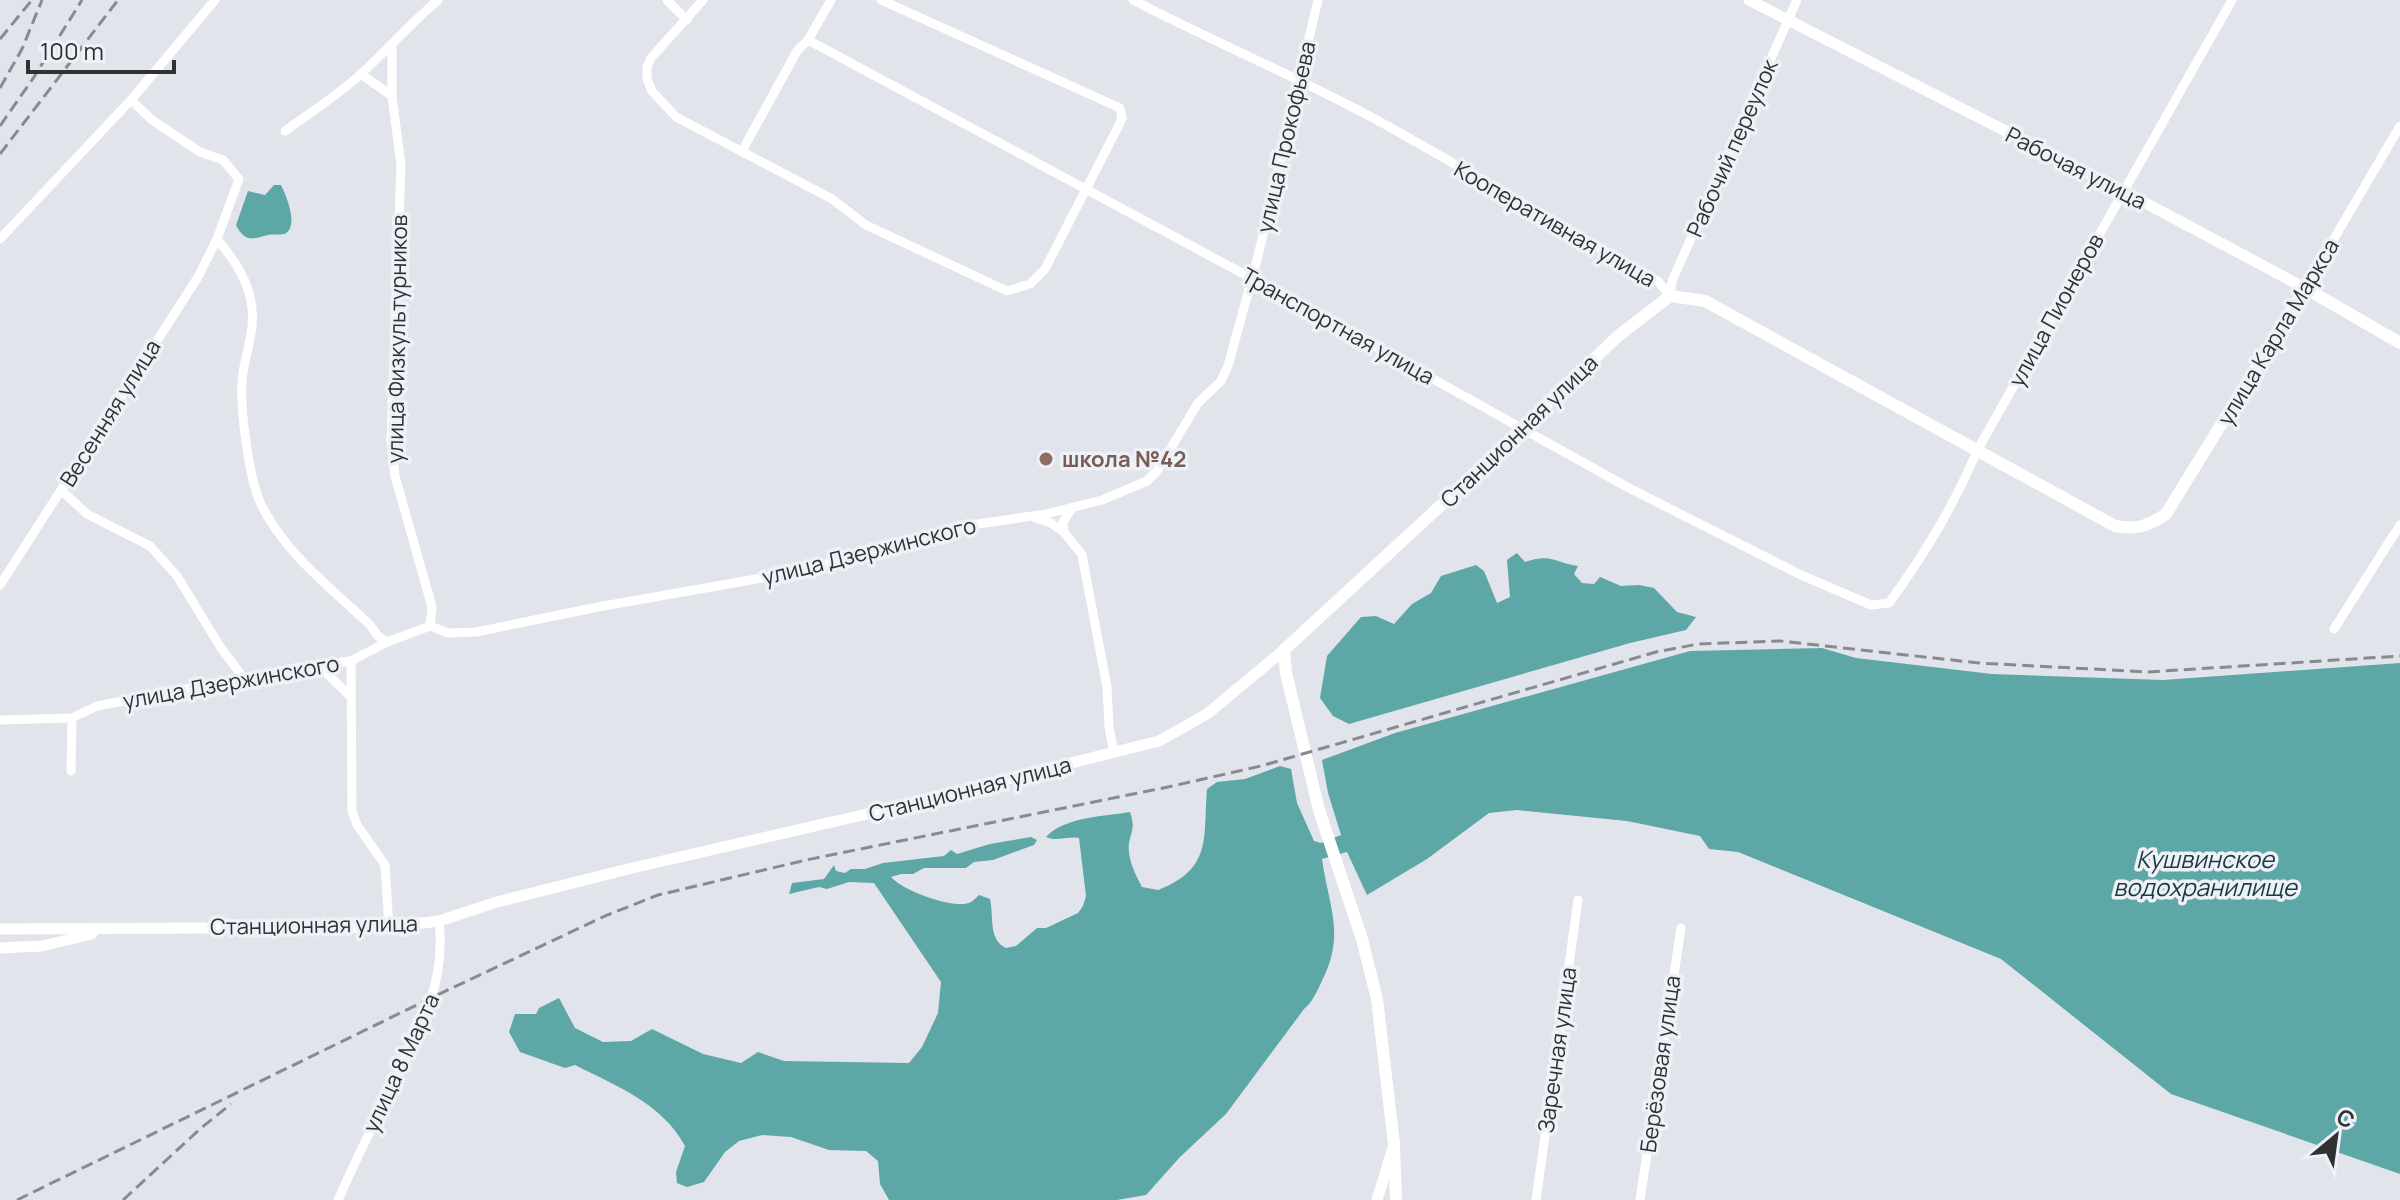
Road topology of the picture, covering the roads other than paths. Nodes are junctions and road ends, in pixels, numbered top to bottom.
1 (215, 0) edge
2 (438, 0) edge
3 (667, 0) edge
4 (703, 0) edge
5 (831, 0) edge
6 (881, 0) edge
7 (1133, 0) edge
8 (1318, 0) edge
9 (1749, 0) edge
10 (1797, 0) edge
11 (2232, 0) edge
12 (687, 20) junction
13 (1790, 21) junction
14 (808, 40) junction
15 (392, 46) junction
16 (361, 74) junction
17 (1299, 79) junction
18 (392, 96) junction
19 (131, 100) junction
20 (2400, 126) edge
21 (285, 131) dead end
22 (742, 151) junction
23 (1085, 189) junction
24 (2123, 191) junction
25 (0, 239) edge
26 (217, 239) junction
27 (1252, 278) junction
28 (2305, 288) junction
29 (1670, 296) junction
30 (2400, 343) edge
31 (1228, 366) joint
32 (1520, 427) junction
33 (1978, 449) junction
34 (61, 490) junction
35 (1072, 508) junction
36 (1031, 517) junction
37 (2400, 525) edge
38 (2144, 527) joint
39 (1064, 532) junction
40 (0, 585) edge
41 (1871, 605) joint
42 (430, 626) junction
43 (2334, 629) dead end
44 (383, 639) junction
45 (1284, 650) junction
46 (351, 661) junction
47 (318, 665) junction
48 (243, 677) junction
49 (350, 696) junction
50 (72, 718) junction
51 (0, 720) edge
52 (1114, 753) junction
53 (71, 771) dead end
54 (1578, 900) dead end
55 (439, 921) junction
56 (389, 927) junction
57 (1681, 928) dead end
58 (0, 929) edge
59 (112, 930) junction
60 (0, 948) edge
61 (1394, 1144) junction
62 (338, 1200) edge
63 (1377, 1200) edge
64 (1396, 1200) edge
65 (1536, 1200) edge
66 (1640, 1200) edge

1 - 19 street
2 - 15 street
3 - 12 street
4 - 12 street
5 - 14 street
6 - 23 street
7 - 17 street, Кооперативная улица
8 - 17 street, улица Прокофьева
9 - 13 street, Рабочая улица
10 - 13 street, Рабочий переулок
11 - 24 street, улица Пионеров
12 - 22 street
13 - 24 street, Рабочая улица
13 - 29 street, Рабочий переулок
14 - 22 street
14 - 23 street, Транспортная улица
15 - 16 street
15 - 18 street, улица Физкультурников
16 - 18 street
16 - 21 street
17 - 27 street, улица Прокофьева
17 - 29 street, Кооперативная улица
18 - 42 street, улица Физкультурников
19 - 25 street
19 - 26 street
20 - 28 street, улица Карла Маркса
22 - 23 street
23 - 27 street, Транспортная улица
24 - 28 street, Рабочая улица
24 - 33 street, улица Пионеров
26 - 34 street, Весенняя улица
26 - 44 street
27 - 31 street, улица Прокофьева
27 - 32 street, Транспортная улица
28 - 30 main road, Рабочая улица
28 - 38 main road, улица Карла Маркса
29 - 32 main road, Станционная улица
29 - 33 main road, Кооперативная улица
31 - 35 street, улица Дзержинского
32 - 41 street, Транспортная улица
32 - 45 main road, Станционная улица
33 - 38 main road, Кооперативная улица
33 - 41 street, улица Пионеров
34 - 40 street, Весенняя улица
34 - 48 street
35 - 36 street, улица Дзержинского
35 - 39 street
36 - 39 street
36 - 42 street, улица Дзержинского
37 - 43 street
39 - 52 street
42 - 44 street
44 - 46 street, улица Дзержинского
45 - 52 street, Станционная улица
45 - 61 main road
46 - 47 street, улица Дзержинского
46 - 49 street
47 - 48 street, улица Дзержинского
47 - 49 street
48 - 50 street, улица Дзержинского
49 - 56 street
50 - 51 street, улица Дзержинского
50 - 53 street
52 - 55 street, Станционная улица
54 - 65 street, Заречная улица
55 - 56 street, Станционная улица
55 - 62 street, улица 8 Марта
56 - 59 street, Станционная улица
57 - 66 street, Берёзовая улица
58 - 59 street, Станционная улица
59 - 60 street, Станционная улица
61 - 63 street
61 - 64 main road

